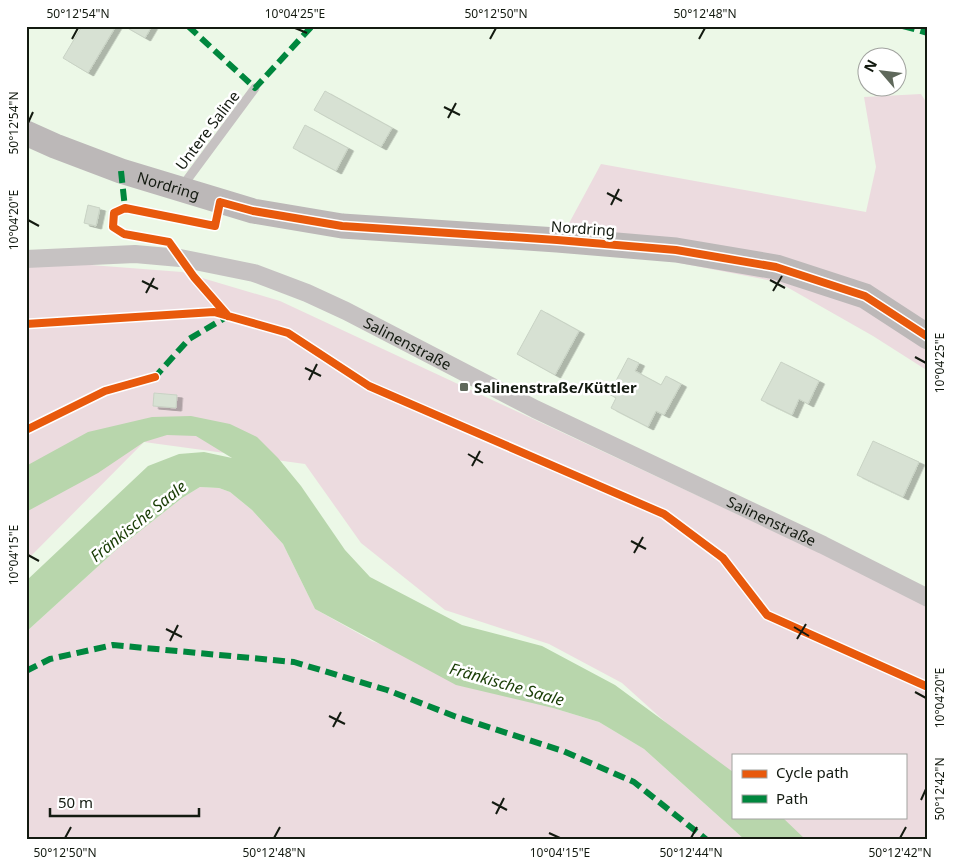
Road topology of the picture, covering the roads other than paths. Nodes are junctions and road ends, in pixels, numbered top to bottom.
1 (255, 88) dead end
2 (26, 133) edge
3 (180, 189) junction
4 (26, 259) edge
5 (928, 337) edge
6 (928, 598) edge

1 - 3 lane, Untere Saline
2 - 3 main road, Nordring
3 - 5 main road, Nordring
4 - 6 street, Salinenstraße

